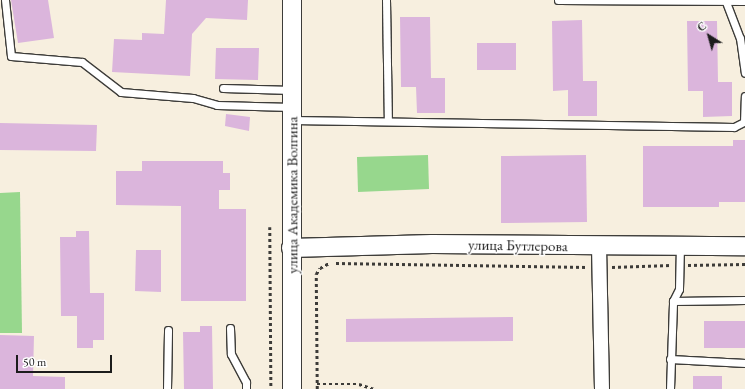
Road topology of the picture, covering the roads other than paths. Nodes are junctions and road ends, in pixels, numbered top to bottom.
1 (5, 0) edge
2 (292, 0) edge
3 (386, 0) edge
4 (558, 0) edge
5 (745, 1) edge
6 (726, 2) junction
7 (745, 73) edge
8 (223, 88) dead end
9 (745, 96) edge
10 (292, 106) junction
11 (388, 121) junction
12 (600, 246) junction
13 (680, 246) junction
14 (745, 246) edge
15 (291, 248) junction
16 (745, 300) edge
17 (673, 301) junction
18 (230, 328) dead end
19 (168, 330) dead end
20 (670, 359) junction
21 (745, 363) edge
22 (167, 389) edge
23 (246, 389) edge
24 (292, 389) edge
25 (602, 389) edge
26 (670, 389) edge

1 - 10 lane
2 - 10 street, улица Академика Волгина
3 - 11 lane
4 - 6 lane
5 - 6 lane
6 - 7 lane
8 - 10 lane
9 - 11 lane
10 - 11 lane
10 - 15 street, улица Академика Волгина
12 - 13 street, улица Бутлерова
12 - 15 street, улица Бутлерова
12 - 25 street
13 - 14 street, улица Бутлерова
13 - 17 lane
15 - 24 street, улица Академика Волгина
16 - 17 lane
17 - 20 lane
18 - 23 lane
19 - 22 lane
20 - 21 lane
20 - 26 lane

